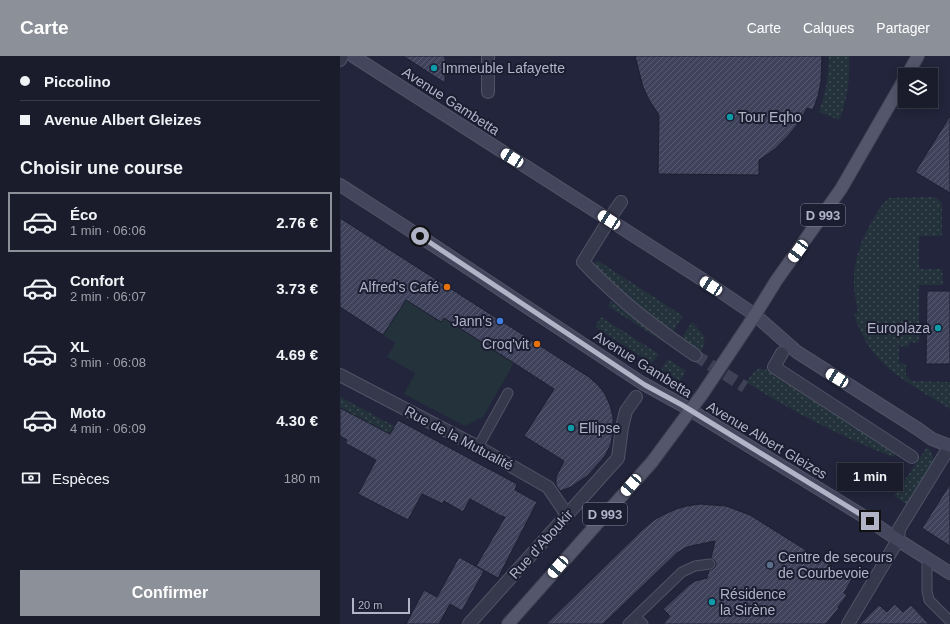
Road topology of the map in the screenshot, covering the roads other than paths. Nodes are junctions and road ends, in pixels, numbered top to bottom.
1 (342, 56) edge
2 (353, 56) edge
3 (488, 56) edge
4 (918, 56) edge
5 (340, 60) edge
6 (911, 68) edge
7 (898, 90) edge
8 (488, 92) dead end
9 (340, 185) edge
10 (621, 202) dead end
11 (609, 220) junction
12 (755, 315) junction
13 (782, 353) dead end
14 (696, 355) tunnel mouth
15 (340, 375) edge
16 (508, 393) dead end
17 (636, 397) dead end
18 (690, 410) junction
19 (950, 446) edge
20 (478, 447) junction
21 (912, 457) dead end
22 (567, 515) junction
23 (898, 540) junction
24 (927, 559) junction
25 (710, 564) dead end
26 (950, 573) edge
27 (635, 617) junction
28 (950, 621) edge
29 (469, 624) edge
30 (508, 624) edge
31 (628, 624) edge
32 (643, 624) edge
33 (848, 624) edge

1 - 5 street
2 - 11 main road, Avenue Gambetta
3 - 8 street
4 - 6 main road
7 - 12 main road, D 993
9 - 18 main road, Avenue Gambetta
10 - 11 street
11 - 12 main road, Avenue Gambetta
11 - 14 street
12 - 18 main road, D 993
12 - 19 main road, Avenue Gambetta
13 - 21 street
15 - 20 street, Rue de la Mutualité
16 - 20 lane
17 - 22 street, Rue d'Aboukir
18 - 23 main road, Avenue Albert Gleizes
18 - 30 main road, D 993
19 - 23 street
20 - 22 street, Rue de la Mutualité
22 - 29 street, Rue d'Aboukir
23 - 24 main road, Avenue Albert Gleizes
23 - 33 street
24 - 26 main road, Avenue Albert Gleizes
24 - 28 lane
25 - 27 lane
27 - 31 lane
27 - 32 lane

